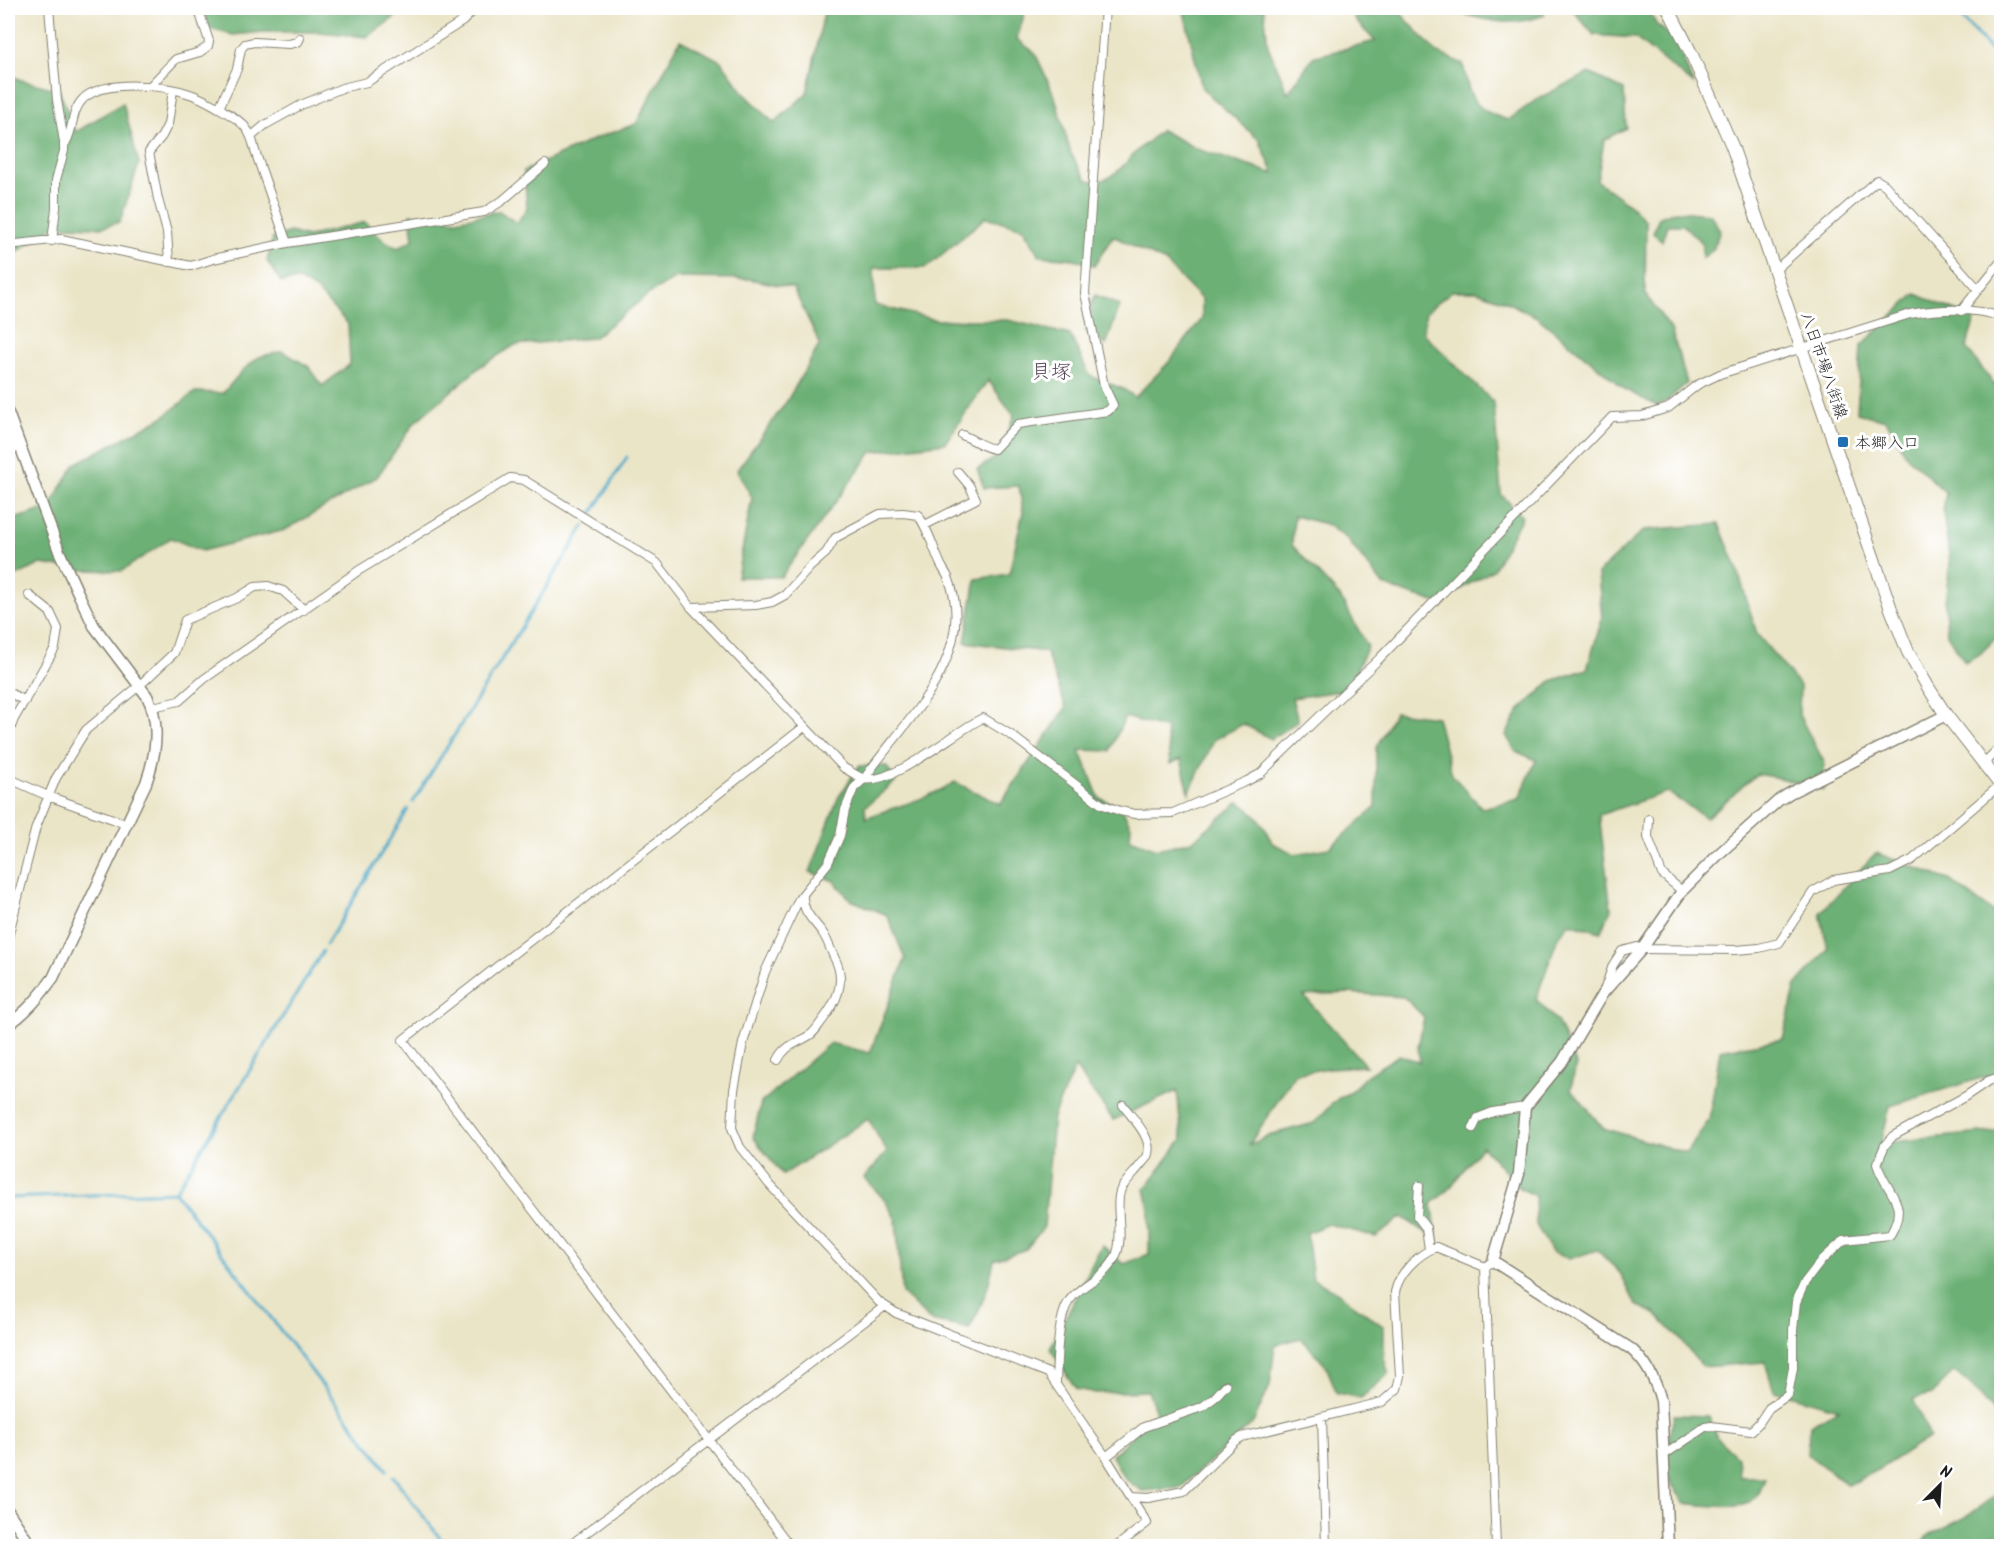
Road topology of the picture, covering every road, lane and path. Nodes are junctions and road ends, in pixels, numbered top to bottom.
1 (49, 8) edge
2 (198, 8) edge
3 (476, 8) edge
4 (1105, 8) edge
5 (1668, 8) edge
6 (300, 38) dead end
7 (151, 85) junction
8 (173, 90) junction
9 (219, 108) junction
10 (252, 136) junction
11 (64, 146) junction
12 (545, 164) dead end
13 (52, 241) junction
14 (288, 243) junction
15 (8, 245) edge
16 (2001, 260) edge
17 (169, 261) junction
18 (1775, 270) junction
19 (1978, 289) junction
20 (1961, 311) junction
21 (2001, 318) edge
22 (1802, 349) junction
23 (8, 413) edge
24 (962, 435) dead end
25 (20, 447) junction
26 (8, 451) edge
27 (958, 472) dead end
28 (925, 525) junction
29 (29, 595) dead end
30 (691, 607) junction
31 (304, 610) junction
32 (140, 685) junction
33 (8, 692) edge
34 (25, 702) junction
35 (153, 707) junction
36 (1946, 715) junction
37 (10, 722) edge
38 (804, 726) junction
39 (8, 735) edge
40 (2001, 745) edge
41 (1983, 764) junction
42 (8, 778) edge
43 (864, 779) junction
44 (2001, 785) edge
45 (48, 796) junction
46 (1649, 819) dead end
47 (128, 824) junction
48 (1682, 891) junction
49 (803, 895) junction
50 (8, 938) edge
51 (1642, 949) junction
52 (8, 1025) edge
53 (778, 1060) dead end
54 (2001, 1076) edge
55 (1123, 1105) dead end
56 (1525, 1107) junction
57 (1473, 1128) dead end
58 (1419, 1186) dead end
59 (1429, 1250) junction
60 (1489, 1264) junction
61 (885, 1306) junction
62 (1056, 1382) junction
63 (1226, 1385) dead end
64 (1322, 1418) junction
65 (708, 1440) junction
66 (1664, 1455) junction
67 (1106, 1457) junction
68 (1131, 1497) junction
69 (8, 1511) edge
70 (31, 1546) edge
71 (569, 1546) edge
72 (790, 1546) edge
73 (1118, 1546) edge
74 (1326, 1546) edge
75 (1496, 1546) edge
76 (1668, 1546) edge

1 - 11 street
2 - 7 street
3 - 10 street
4 - 24 street
5 - 18 main road, 八日市場八街線
6 - 9 street
7 - 8 street
7 - 11 street
8 - 9 street
8 - 17 street
9 - 10 street
10 - 14 street
11 - 13 street
12 - 14 street
13 - 15 street
13 - 17 street
14 - 17 street
16 - 19 street
18 - 19 street
18 - 22 main road, 八日市場八街線
19 - 20 street
20 - 21 street
20 - 22 street
22 - 36 main road, 八日市場八街線
22 - 43 street
23 - 25 street
25 - 26 street
25 - 32 street
27 - 28 street
28 - 30 street
28 - 43 street
29 - 34 street
30 - 31 street
30 - 38 street
31 - 32 street
31 - 35 street
32 - 35 street
32 - 45 street
33 - 34 street
34 - 37 street
35 - 47 street
36 - 41 main road, 八日市場八街線
36 - 48 street
37 - 39 street
38 - 43 street
38 - 65 street
40 - 41 street
41 - 44 main road, 八日市場八街線
42 - 45 street
43 - 49 street
44 - 51 street
45 - 47 street
45 - 50 street
46 - 48 street
47 - 52 street
48 - 51 street
49 - 53 street
49 - 61 street
51 - 56 street
54 - 66 street
55 - 62 street
56 - 57 street
56 - 60 street
58 - 59 street
59 - 60 street
59 - 64 street
60 - 66 street
60 - 75 street
61 - 62 street
61 - 65 street
62 - 67 street
63 - 67 street
64 - 68 street
64 - 74 street
65 - 71 street
65 - 72 street
66 - 76 street
67 - 68 street
68 - 73 street
69 - 70 street

